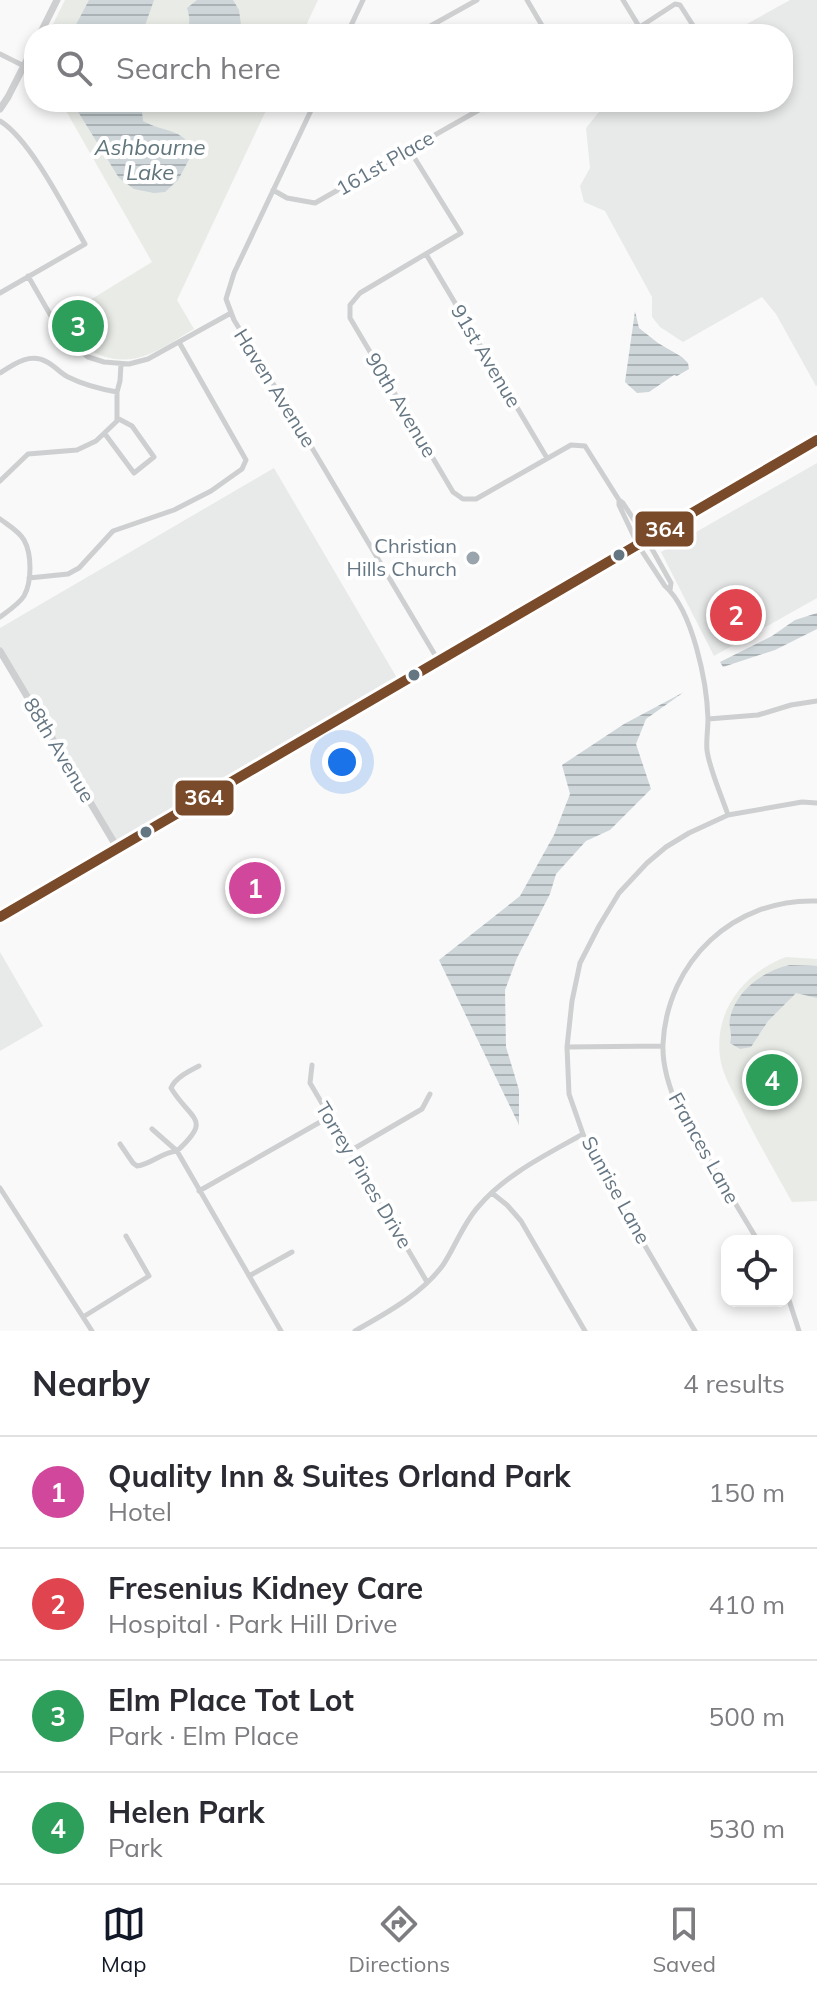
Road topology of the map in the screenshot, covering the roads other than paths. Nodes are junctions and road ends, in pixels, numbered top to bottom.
1 (57, 0) edge
2 (363, 0) edge
3 (477, 0) edge
4 (527, 0) edge
5 (627, 1) edge
6 (674, 2) edge
7 (45, 24) edge
8 (354, 24) edge
9 (434, 24) edge
10 (541, 24) edge
11 (638, 24) edge
12 (645, 24) edge
13 (692, 24) edge
14 (0, 54) edge
15 (24, 66) joint
16 (0, 109) edge
17 (310, 112) edge
18 (475, 112) edge
19 (0, 121) edge
20 (409, 149) junction
21 (273, 190) junction
22 (426, 254) junction
23 (28, 276) junction
24 (0, 293) edge
25 (231, 313) junction
26 (179, 342) junction
27 (121, 364) junction
28 (0, 373) edge
29 (117, 392) junction
30 (117, 418) junction
31 (105, 434) junction
32 (817, 440) edge
33 (547, 458) junction
34 (0, 481) edge
35 (619, 500) junction
36 (0, 519) edge
37 (647, 540) junction
38 (638, 545) junction
39 (29, 578) junction
40 (670, 591) junction
41 (0, 617) edge
42 (0, 651) edge
43 (439, 661) junction
44 (817, 701) edge
45 (708, 719) junction
46 (817, 803) edge
47 (728, 815) junction
48 (118, 849) junction
49 (817, 901) edge
50 (0, 917) edge
51 (663, 1046) junction
52 (567, 1047) junction
53 (312, 1065) dead end
54 (199, 1066) dead end
55 (430, 1094) dead end
56 (329, 1117) junction
57 (152, 1129) dead end
58 (583, 1134) junction
59 (120, 1144) dead end
60 (177, 1151) junction
61 (350, 1151) junction
62 (0, 1188) edge
63 (199, 1191) junction
64 (492, 1193) junction
65 (754, 1235) edge
66 (126, 1236) dead end
67 (292, 1252) dead end
68 (249, 1276) junction
69 (427, 1282) junction
70 (791, 1307) edge
71 (83, 1317) junction
72 (92, 1331) edge
73 (281, 1331) edge
74 (355, 1331) edge
75 (585, 1331) edge
76 (695, 1331) edge
77 (799, 1331) edge

1 - 7 street
2 - 8 street
3 - 9 street
4 - 10 street
5 - 11 street
6 - 12 street
6 - 13 street
14 - 15 street
15 - 16 street
17 - 21 street, Haven Avenue
18 - 20 street, 161st Place
19 - 23 street
20 - 21 street, 161st Place
20 - 22 street
21 - 25 street, Haven Avenue
22 - 33 street, 91st Avenue
22 - 33 street, 90th Avenue
23 - 24 street
23 - 27 street
25 - 26 street
25 - 43 street, Haven Avenue
26 - 27 street
26 - 39 street
27 - 29 street
28 - 29 street
29 - 30 street
30 - 31 street
30 - 31 street
31 - 34 street
32 - 37 main road
33 - 35 street
35 - 37 street
35 - 38 street
36 - 39 street
37 - 38 main road
37 - 40 street
38 - 40 street
38 - 43 main road
39 - 41 street
40 - 45 street
42 - 48 street, 88th Avenue
43 - 48 main road
44 - 45 street
45 - 47 street
46 - 47 street, Sunrise Lane
47 - 52 street, Sunrise Lane
48 - 50 main road
49 - 51 street, Frances Lane
51 - 52 street
51 - 65 street, Frances Lane
52 - 58 street, Sunrise Lane
53 - 56 street, Torrey Pines Drive
54 - 60 street
55 - 61 street
56 - 61 street, Torrey Pines Drive
56 - 63 street
57 - 60 street
58 - 64 street
58 - 76 street, Sunrise Lane
59 - 60 street
60 - 63 street
61 - 69 street, Torrey Pines Drive
62 - 71 street
63 - 68 street
64 - 69 street
64 - 75 street
66 - 71 street
67 - 68 street
68 - 73 street
69 - 74 street
70 - 77 street
71 - 72 street

